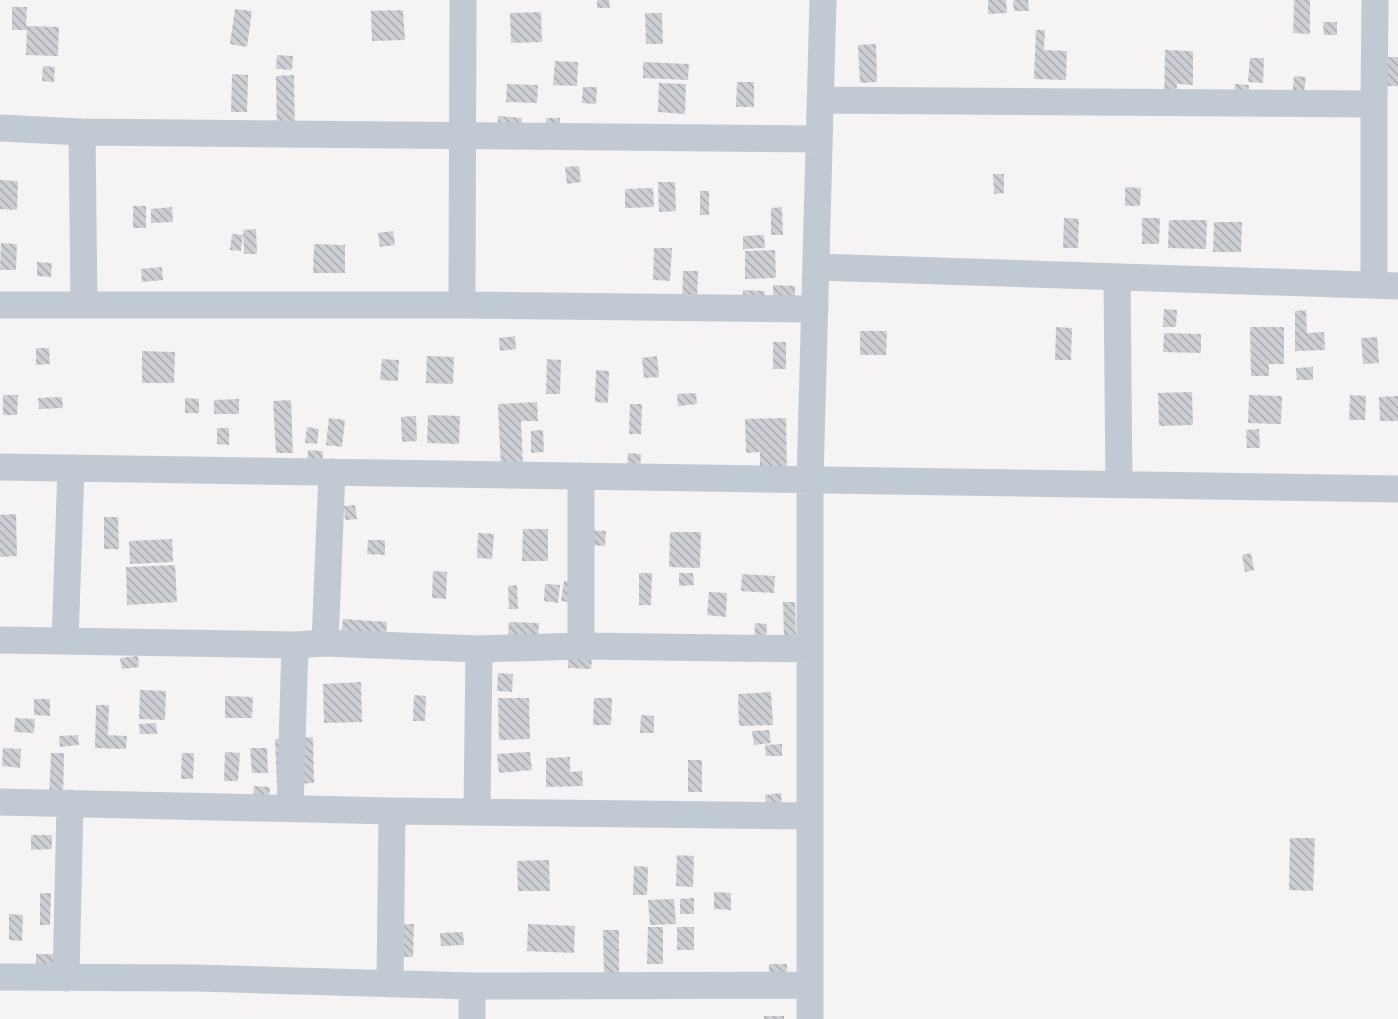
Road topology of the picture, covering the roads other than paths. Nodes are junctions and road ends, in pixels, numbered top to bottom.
1 (463, 0) edge
2 (823, 0) edge
3 (1375, 0) edge
4 (820, 100) junction
5 (1374, 104) junction
6 (0, 128) edge
7 (82, 132) junction
8 (462, 136) junction
9 (819, 139) junction
10 (816, 267) junction
11 (1117, 277) junction
12 (1386, 285) edge
13 (84, 304) junction
14 (0, 305) edge
15 (462, 305) junction
16 (815, 309) junction
17 (0, 467) edge
18 (71, 468) junction
19 (332, 472) junction
20 (581, 477) junction
21 (810, 480) junction
22 (1119, 485) junction
23 (1398, 489) edge
24 (0, 640) edge
25 (65, 640) junction
26 (325, 643) junction
27 (295, 645) junction
28 (581, 646) junction
29 (479, 649) junction
30 (810, 649) junction
31 (0, 802) edge
32 (70, 803) junction
33 (290, 809) junction
34 (392, 811) junction
35 (477, 812) junction
36 (810, 816) junction
37 (0, 977) edge
38 (66, 978) junction
39 (390, 984) junction
40 (810, 984) junction
41 (472, 986) junction
42 (472, 1019) edge
43 (810, 1019) edge

1 - 8 street
2 - 4 street
3 - 5 street
4 - 5 street
4 - 9 street
5 - 12 street
6 - 7 street
7 - 8 street
7 - 13 street
8 - 9 street
8 - 15 street
9 - 10 street
10 - 11 street
10 - 16 street
11 - 12 street
11 - 22 street
13 - 14 street
13 - 15 street
15 - 16 street
16 - 21 street
17 - 18 street
18 - 19 street
18 - 25 street
19 - 20 street
19 - 26 street
20 - 21 street
20 - 28 street
21 - 22 street
21 - 30 street
22 - 23 street
24 - 25 street
25 - 27 street
26 - 27 street
26 - 29 street
27 - 33 street
28 - 29 street
28 - 30 street
29 - 35 street
30 - 36 street
31 - 32 street
32 - 33 street
32 - 38 street
33 - 34 street
34 - 35 street
34 - 39 street
35 - 36 street
36 - 40 street
37 - 38 street
38 - 39 street
39 - 41 street
40 - 41 street
40 - 43 street
41 - 42 street

